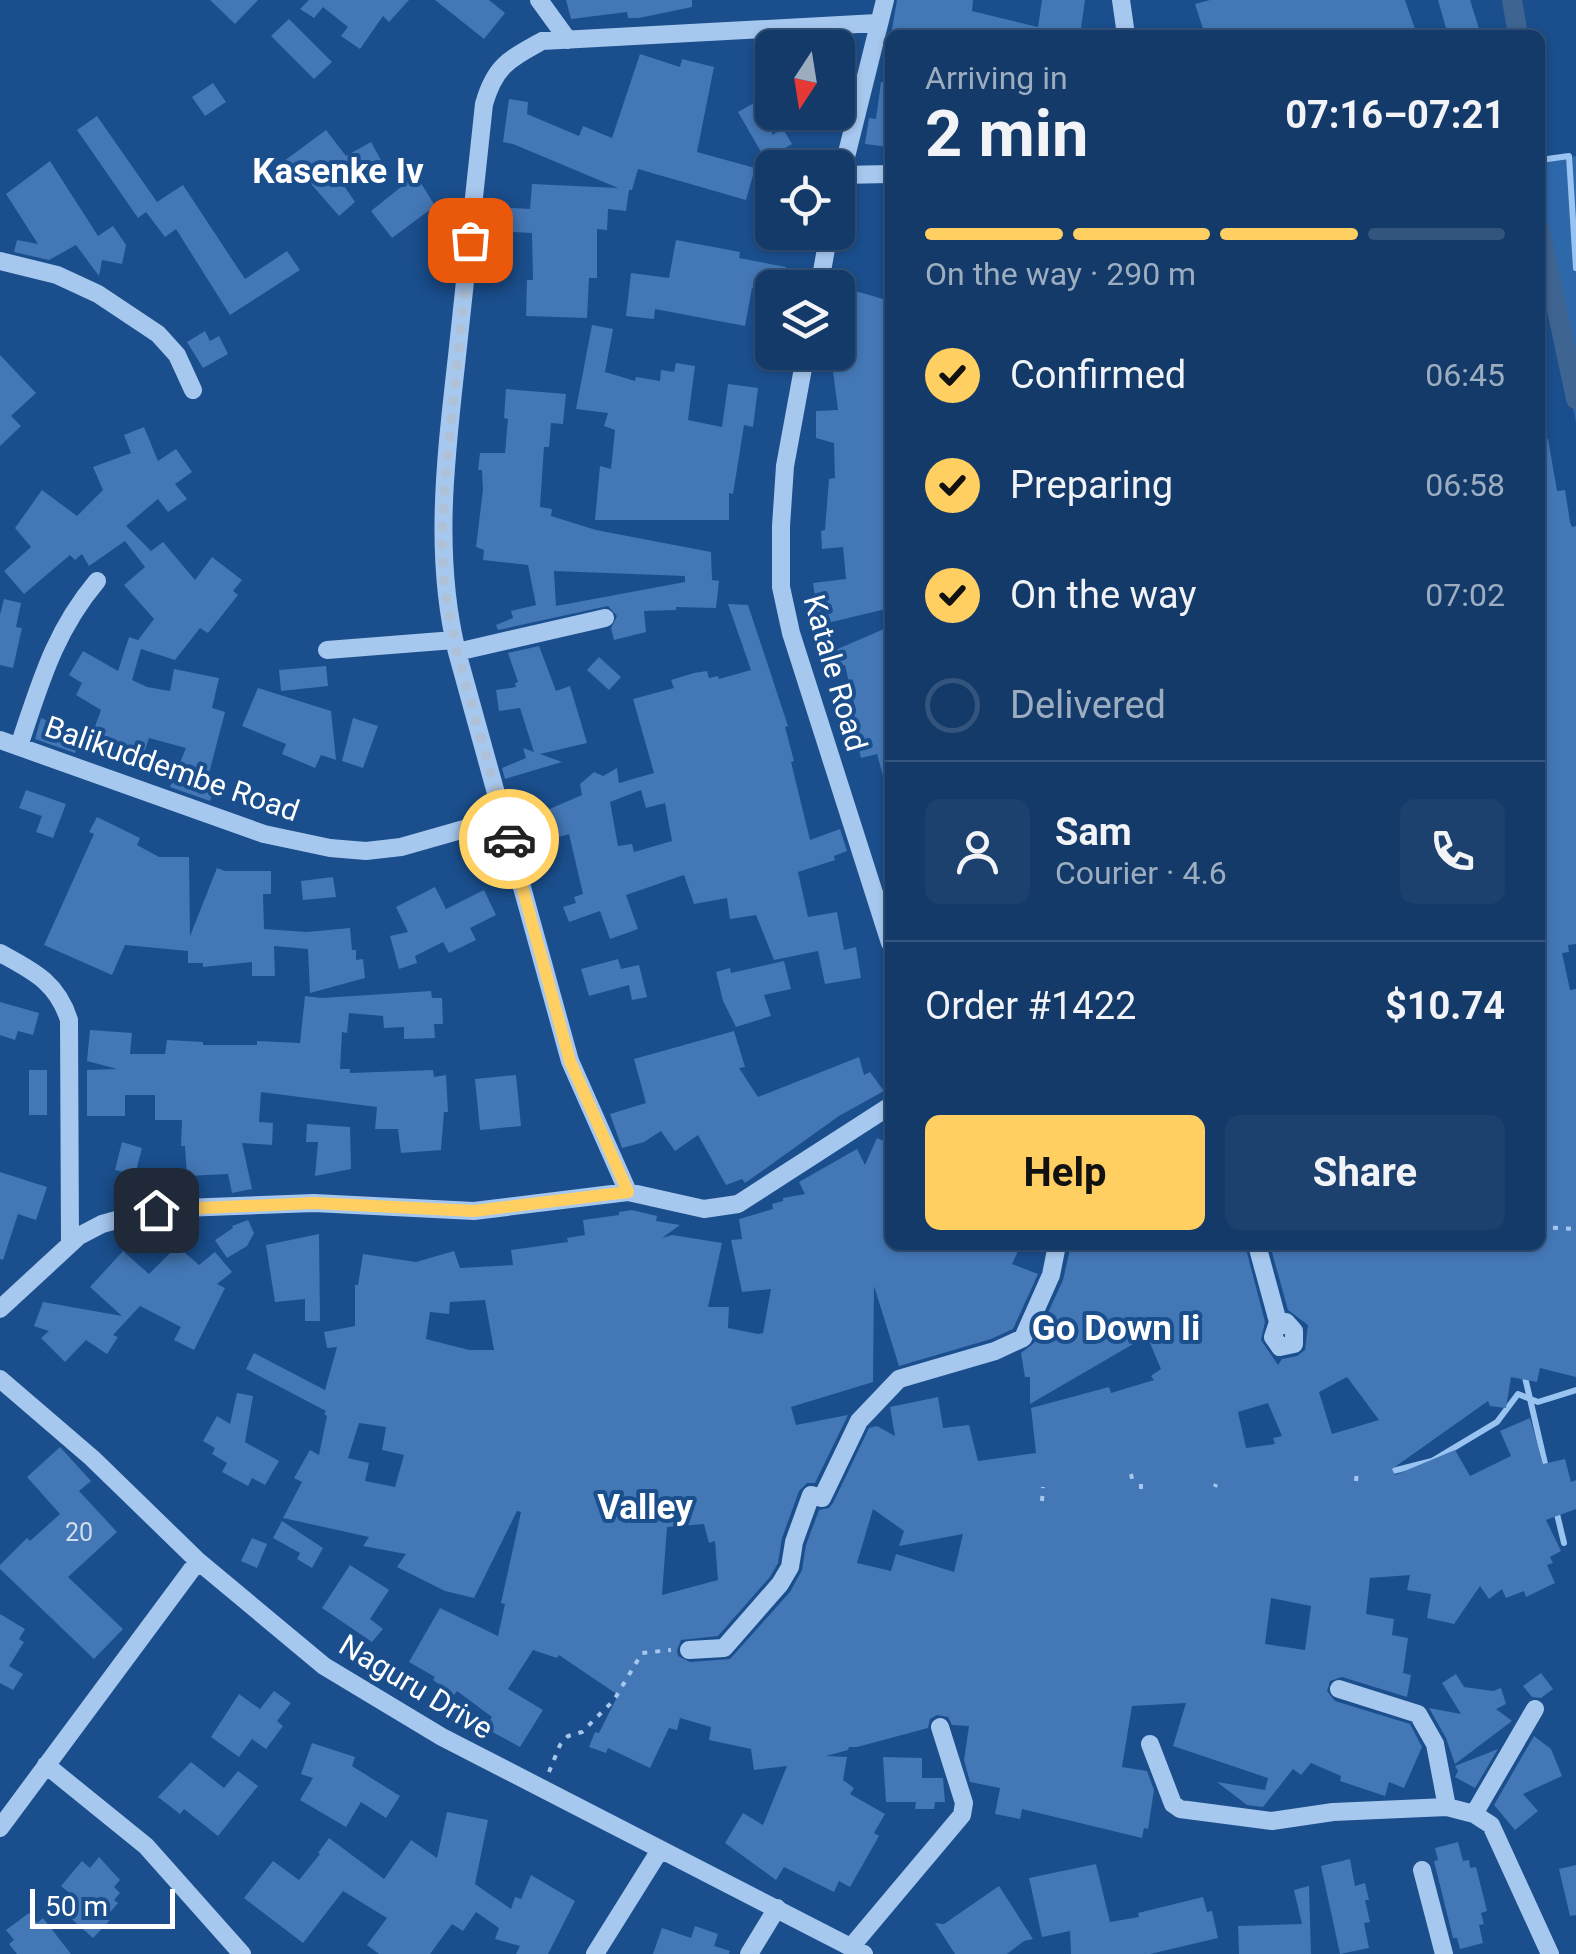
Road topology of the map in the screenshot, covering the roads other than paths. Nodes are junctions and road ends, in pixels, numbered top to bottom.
1 (539, 0) edge
2 (885, 0) edge
3 (1120, 0) edge
4 (878, 23) junction
5 (1125, 30) edge
6 (568, 40) junction
7 (847, 150) edge
8 (885, 175) edge
9 (855, 179) edge
10 (0, 261) edge
11 (803, 370) edge
12 (193, 390) dead end
13 (97, 581) dead end
14 (605, 618) dead end
15 (456, 646) junction
16 (327, 650) dead end
17 (0, 740) edge
18 (20, 746) junction
19 (503, 818) junction
20 (885, 927) edge
21 (0, 953) edge
22 (885, 1109) edge
23 (628, 1192) junction
24 (70, 1244) junction
25 (1056, 1250) edge
26 (1258, 1250) edge
27 (0, 1309) edge
28 (1278, 1322) dead end
29 (0, 1379) edge
30 (198, 1561) junction
31 (689, 1650) road end
32 (1339, 1689) dead end
33 (1535, 1709) dead end
34 (940, 1727) dead end
35 (1150, 1744) dead end
36 (46, 1765) junction
37 (1447, 1807) junction
38 (1474, 1814) junction
39 (0, 1828) edge
40 (660, 1850) junction
41 (1422, 1870) dead end
42 (776, 1908) junction
43 (858, 1950) edge
44 (242, 1954) edge
45 (596, 1954) edge
46 (748, 1954) edge
47 (1444, 1954) edge
48 (1550, 1954) edge

1 - 6 street
2 - 4 street
3 - 5 street
4 - 6 street
4 - 7 street
6 - 15 street
8 - 9 street
10 - 12 street
11 - 20 street, Katale Road
13 - 18 street
14 - 15 street
15 - 16 street
15 - 19 street
17 - 18 street, Balikuddembe Road
18 - 19 street, Balikuddembe Road
19 - 23 street
21 - 24 street
22 - 23 street
23 - 24 street
24 - 27 street
25 - 31 street
26 - 28 street
29 - 30 street, Naguru Drive
30 - 36 street
30 - 40 street, Naguru Drive
32 - 37 street
33 - 38 street
34 - 43 street
35 - 37 street
36 - 39 street
36 - 44 street
37 - 38 street
38 - 48 street
40 - 42 street, Naguru Drive
40 - 45 street
41 - 47 street
42 - 43 street, Naguru Drive
42 - 46 street

